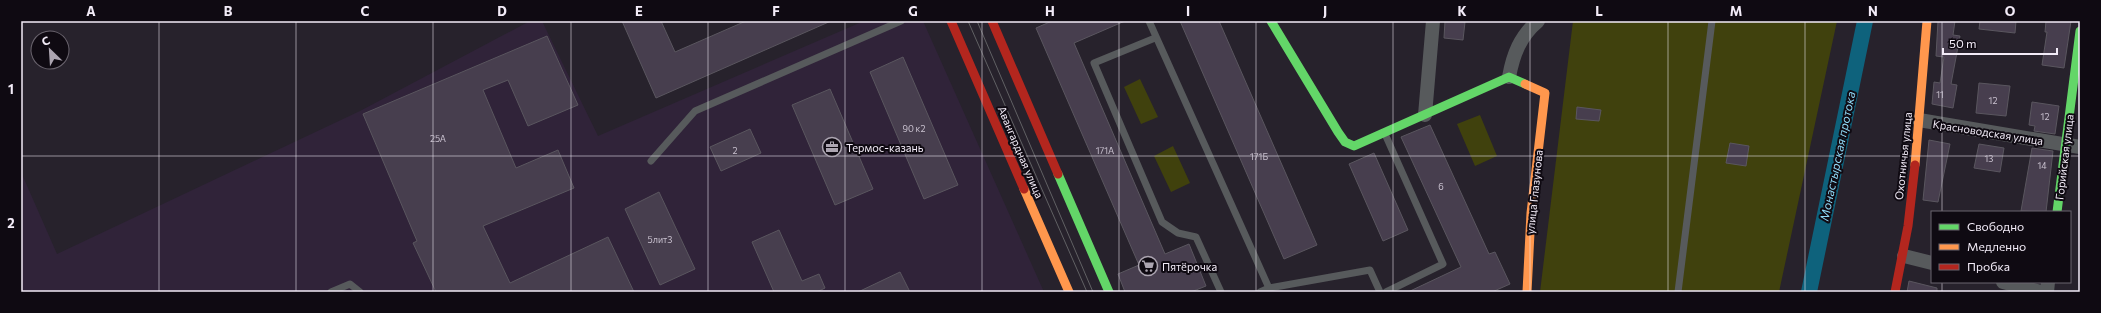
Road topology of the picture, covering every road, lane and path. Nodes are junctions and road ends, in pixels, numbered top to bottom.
1 (901, 21) edge
2 (951, 21) edge
3 (992, 21) edge
4 (1149, 21) edge
5 (1271, 21) edge
6 (1433, 21) edge
7 (1538, 21) edge
8 (1712, 21) edge
9 (1927, 21) edge
10 (2080, 31) edge
11 (1156, 38) junction
12 (1509, 77) junction
13 (1425, 115) junction
14 (1919, 120) junction
15 (1384, 133) junction
16 (2065, 145) junction
17 (2080, 146) edge
18 (651, 161) dead end
19 (2057, 211) edge
20 (1904, 256) junction
21 (1931, 263) edge
22 (2007, 283) edge
23 (1269, 288) junction
24 (331, 292) edge
25 (360, 292) edge
26 (1069, 292) edge
27 (1109, 292) edge
28 (1221, 292) edge
29 (1260, 292) edge
30 (1380, 292) edge
31 (1386, 292) edge
32 (1527, 292) edge
33 (1678, 292) edge
34 (1895, 292) edge
35 (2040, 292) edge

1 - 18 lane
2 - 26 street, Авангардная улица
3 - 27 street
4 - 11 lane
5 - 15 street
6 - 13 street
7 - 12 street
8 - 33 lane
9 - 14 street, Охотничья улица
10 - 16 street, Горийская улица
11 - 23 lane
11 - 28 lane
12 - 13 street
12 - 32 street, улица Глазунова
13 - 15 street
14 - 16 street, Красноводская улица
14 - 20 street, Охотничья улица
15 - 31 lane
16 - 17 street, Красноводская улица
16 - 19 street, Горийская улица
20 - 21 street
20 - 34 street, Охотничья улица
22 - 35 street
23 - 29 lane
23 - 30 lane
24 - 25 lane

